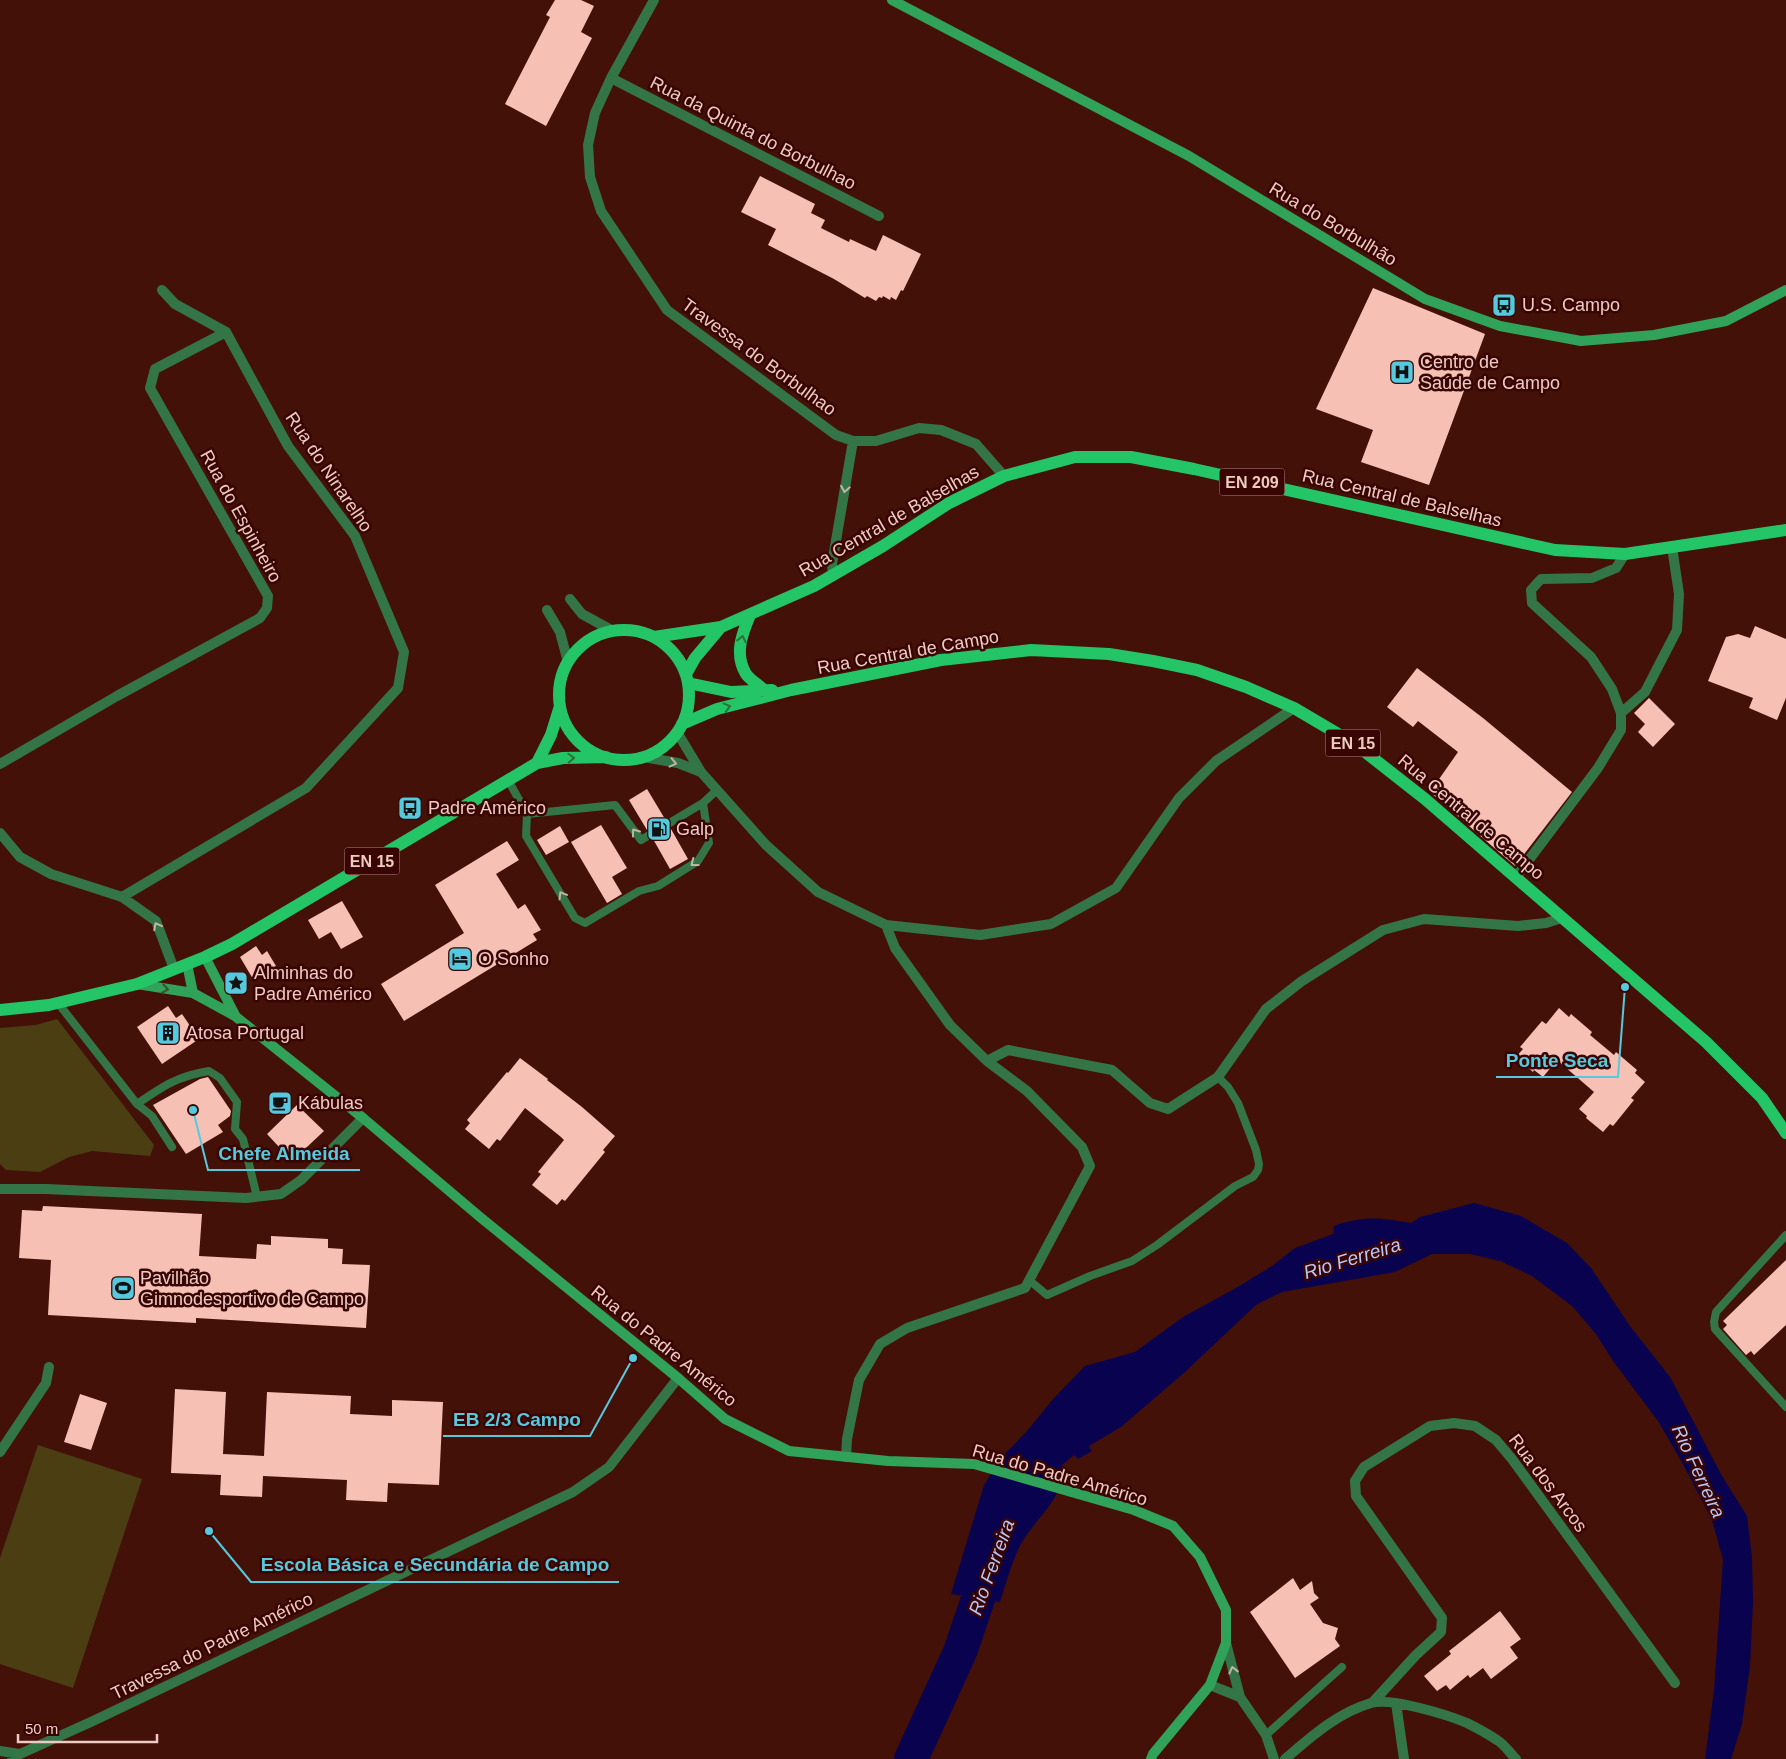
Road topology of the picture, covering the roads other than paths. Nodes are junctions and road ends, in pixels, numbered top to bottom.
1 (653, 0) edge
2 (892, 0) edge
3 (611, 78) junction
4 (879, 216) dead end
5 (162, 290) dead end
6 (1786, 290) edge
7 (226, 332) junction
8 (853, 441) junction
9 (1004, 476) junction
10 (1786, 530) edge
11 (1672, 547) junction
12 (1625, 554) junction
13 (833, 575) junction
14 (570, 598) dead end
15 (547, 610) dead end
16 (750, 615) junction
17 (721, 627) junction
18 (613, 631) junction
19 (654, 637) junction
20 (568, 662) junction
21 (687, 679) junction
22 (764, 690) junction
23 (791, 690) junction
24 (560, 706) junction
25 (1294, 708) junction
26 (1621, 713) junction
27 (680, 728) junction
28 (606, 757) junction
29 (643, 757) junction
30 (537, 763) junction
31 (0, 764) edge
32 (701, 772) junction
33 (508, 780) junction
34 (717, 790) junction
35 (703, 803) junction
36 (527, 814) junction
37 (0, 834) edge
38 (1516, 877) junction
39 (122, 897) junction
40 (1562, 918) junction
41 (886, 925) junction
42 (205, 957) junction
43 (187, 964) junction
44 (174, 969) junction
45 (137, 984) junction
46 (193, 994) junction
47 (58, 1003) junction
48 (0, 1010) edge
49 (236, 1016) junction
50 (987, 1061) junction
51 (1218, 1077) junction
52 (137, 1104) junction
53 (363, 1118) junction
54 (1786, 1133) edge
55 (172, 1147) dead end
56 (0, 1189) edge
57 (257, 1196) junction
58 (1786, 1235) edge
59 (1029, 1280) junction
60 (49, 1367) dead end
61 (678, 1378) junction
62 (1786, 1407) edge
63 (0, 1452) edge
64 (846, 1457) junction
65 (1226, 1643) junction
66 (1342, 1667) dead end
67 (1675, 1683) dead end
68 (1210, 1685) junction
69 (1240, 1697) junction
70 (1373, 1702) junction
71 (1396, 1703) junction
72 (1266, 1735) junction
73 (0, 1752) edge
74 (16, 1756) edge
75 (1404, 1758) edge
76 (1150, 1759) edge
77 (1274, 1759) edge
78 (1285, 1759) edge
79 (1516, 1759) edge

1 - 3 street, Travessa do Borbulhao
2 - 6 street, Rua do Borbulhão
3 - 4 street, Rua da Quinta do Borbulhao
3 - 8 street, Travessa do Borbulhao
5 - 7 street
7 - 31 street, Rua do Espinheiro
7 - 39 street, Rua do Ninarelho
8 - 9 street, Travessa do Borbulhao
8 -> 13 street
9 - 12 main road, Rua Central de Balselhas / EN 209
9 - 13 main road, Rua Central de Balselhas / EN 209
10 - 11 main road, Rua Central de Balselhas / EN 209
11 - 12 main road, Rua Central de Balselhas / EN 209
11 - 26 street
12 - 26 street
13 - 16 main road, Rua Central de Balselhas / EN 209
14 - 18 street
15 - 20 street
16 - 17 main road, Rua Central de Balselhas / EN 209
22 -> 16 main road
17 - 19 main road, Rua Central de Balselhas / EN 209
17 - 21 main road, Rua Central de Balselhas / EN 209
18 - 19 main road, EN 15
18 - 20 main road, EN 15
19 - 21 main road, EN 15
20 - 24 main road, EN 15
21 - 22 main road, EN 15
21 - 27 main road, EN 15
22 - 23 main road, EN 15
23 - 25 main road, Rua Central de Campo / EN 15
27 -> 23 main road, Rua Central de Campo / EN 15
24 - 28 main road, EN 15
24 - 30 main road, EN 15
25 - 38 main road, Rua Central de Campo / EN 15
25 - 41 street
26 - 38 street
27 - 29 main road, EN 15
27 - 32 street
28 - 29 main road, EN 15
30 -> 28 main road, EN 15
29 -> 32 street
30 - 33 main road, EN 15
32 - 34 street
33 - 36 lane
33 - 42 main road, EN 15
34 - 35 lane
34 - 41 street
35 -> 36 lane
35 -> 36 lane
37 - 39 street
38 - 40 main road, Rua Central de Campo / EN 15
44 -> 39 street
40 - 51 street
40 - 54 main road, Rua Central de Campo / EN 15
41 - 50 street
42 - 43 main road, EN 15
42 - 49 street, Rua do Padre Américo
43 - 44 main road, EN 15
43 - 46 street
44 - 45 main road, EN 15
45 -> 46 street, Rua do Padre Américo
45 - 47 main road, EN 15
46 - 49 street, Rua do Padre Américo
47 - 48 main road, EN 15
47 - 52 lane
49 - 53 street, Rua do Padre Américo
50 - 51 street
50 - 59 street
51 - 59 lane
52 - 55 lane
52 - 57 lane
53 - 57 street
53 - 61 street, Rua do Padre Américo
56 - 57 street
58 - 62 lane
59 - 64 street
60 - 63 street
61 - 64 street, Rua do Padre Américo
61 - 74 street, Travessa do Padre Américo
64 - 65 street, Rua do Padre Américo
65 - 68 street
69 -> 65 street
66 - 72 lane
67 - 70 street, Rua dos Arcos
68 - 69 street
68 - 76 street
69 - 72 street
70 - 71 street
70 - 78 street
71 - 75 street
71 - 79 street
72 - 77 street
73 - 74 street, Travessa do Padre Américo

